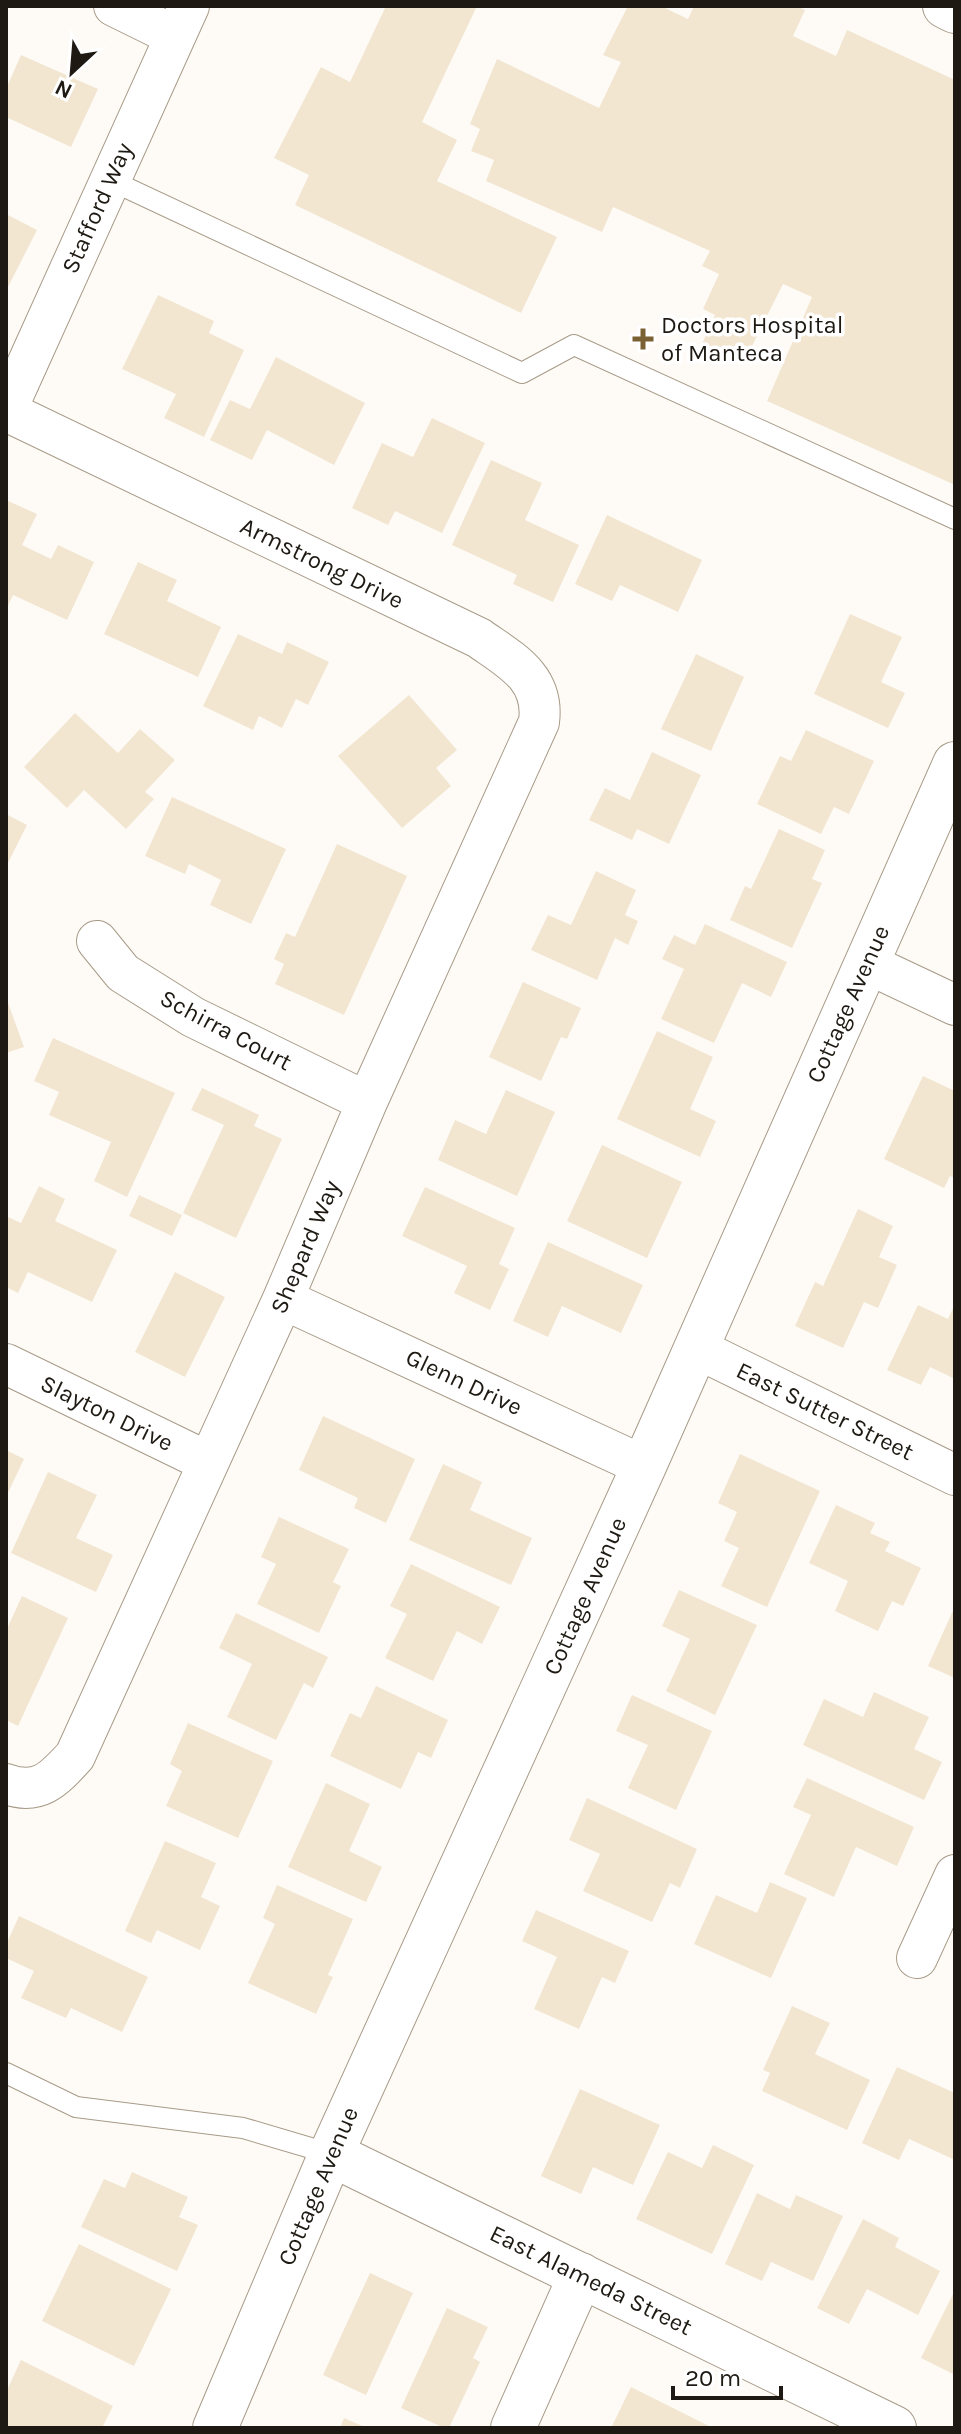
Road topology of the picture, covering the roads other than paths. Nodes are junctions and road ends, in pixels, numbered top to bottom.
1 (114, 6) edge
2 (945, 6) edge
3 (955, 11) edge
4 (182, 21) edge
5 (110, 180) junction
6 (6, 411) edge
7 (955, 519) edge
8 (955, 764) edge
9 (512, 781) joint
10 (97, 941) dead end
11 (866, 963) junction
12 (955, 1005) edge
13 (367, 1102) junction
14 (283, 1299) junction
15 (696, 1348) junction
16 (6, 1364) edge
17 (208, 1462) junction
18 (644, 1466) junction
19 (955, 1475) edge
20 (6, 1784) edge
21 (955, 1875) edge
22 (917, 1958) dead end
23 (6, 2073) edge
24 (331, 2154) junction
25 (581, 2275) junction
26 (215, 2428) edge
27 (513, 2428) edge
28 (894, 2428) edge

1 - 4 street
2 - 3 street
4 - 5 street, Stafford Way
5 - 6 street, Stafford Way
5 - 7 lane
6 - 9 street, Armstrong Drive
8 - 11 street, Cottage Avenue
9 - 13 street, Shepard Way
10 - 13 street, Schirra Court
11 - 12 street
11 - 15 street, Cottage Avenue
13 - 14 street, Shepard Way
14 - 17 street, Shepard Way
14 - 18 street, Glenn Drive
15 - 18 street, Cottage Avenue
15 - 19 street, East Sutter Street
16 - 17 street, Slayton Drive
17 - 20 street, Shepard Way
18 - 24 street, Cottage Avenue
21 - 22 street
23 - 24 lane
24 - 25 street, East Alameda Street
24 - 26 street, Cottage Avenue
25 - 27 street
25 - 28 street, East Alameda Street

